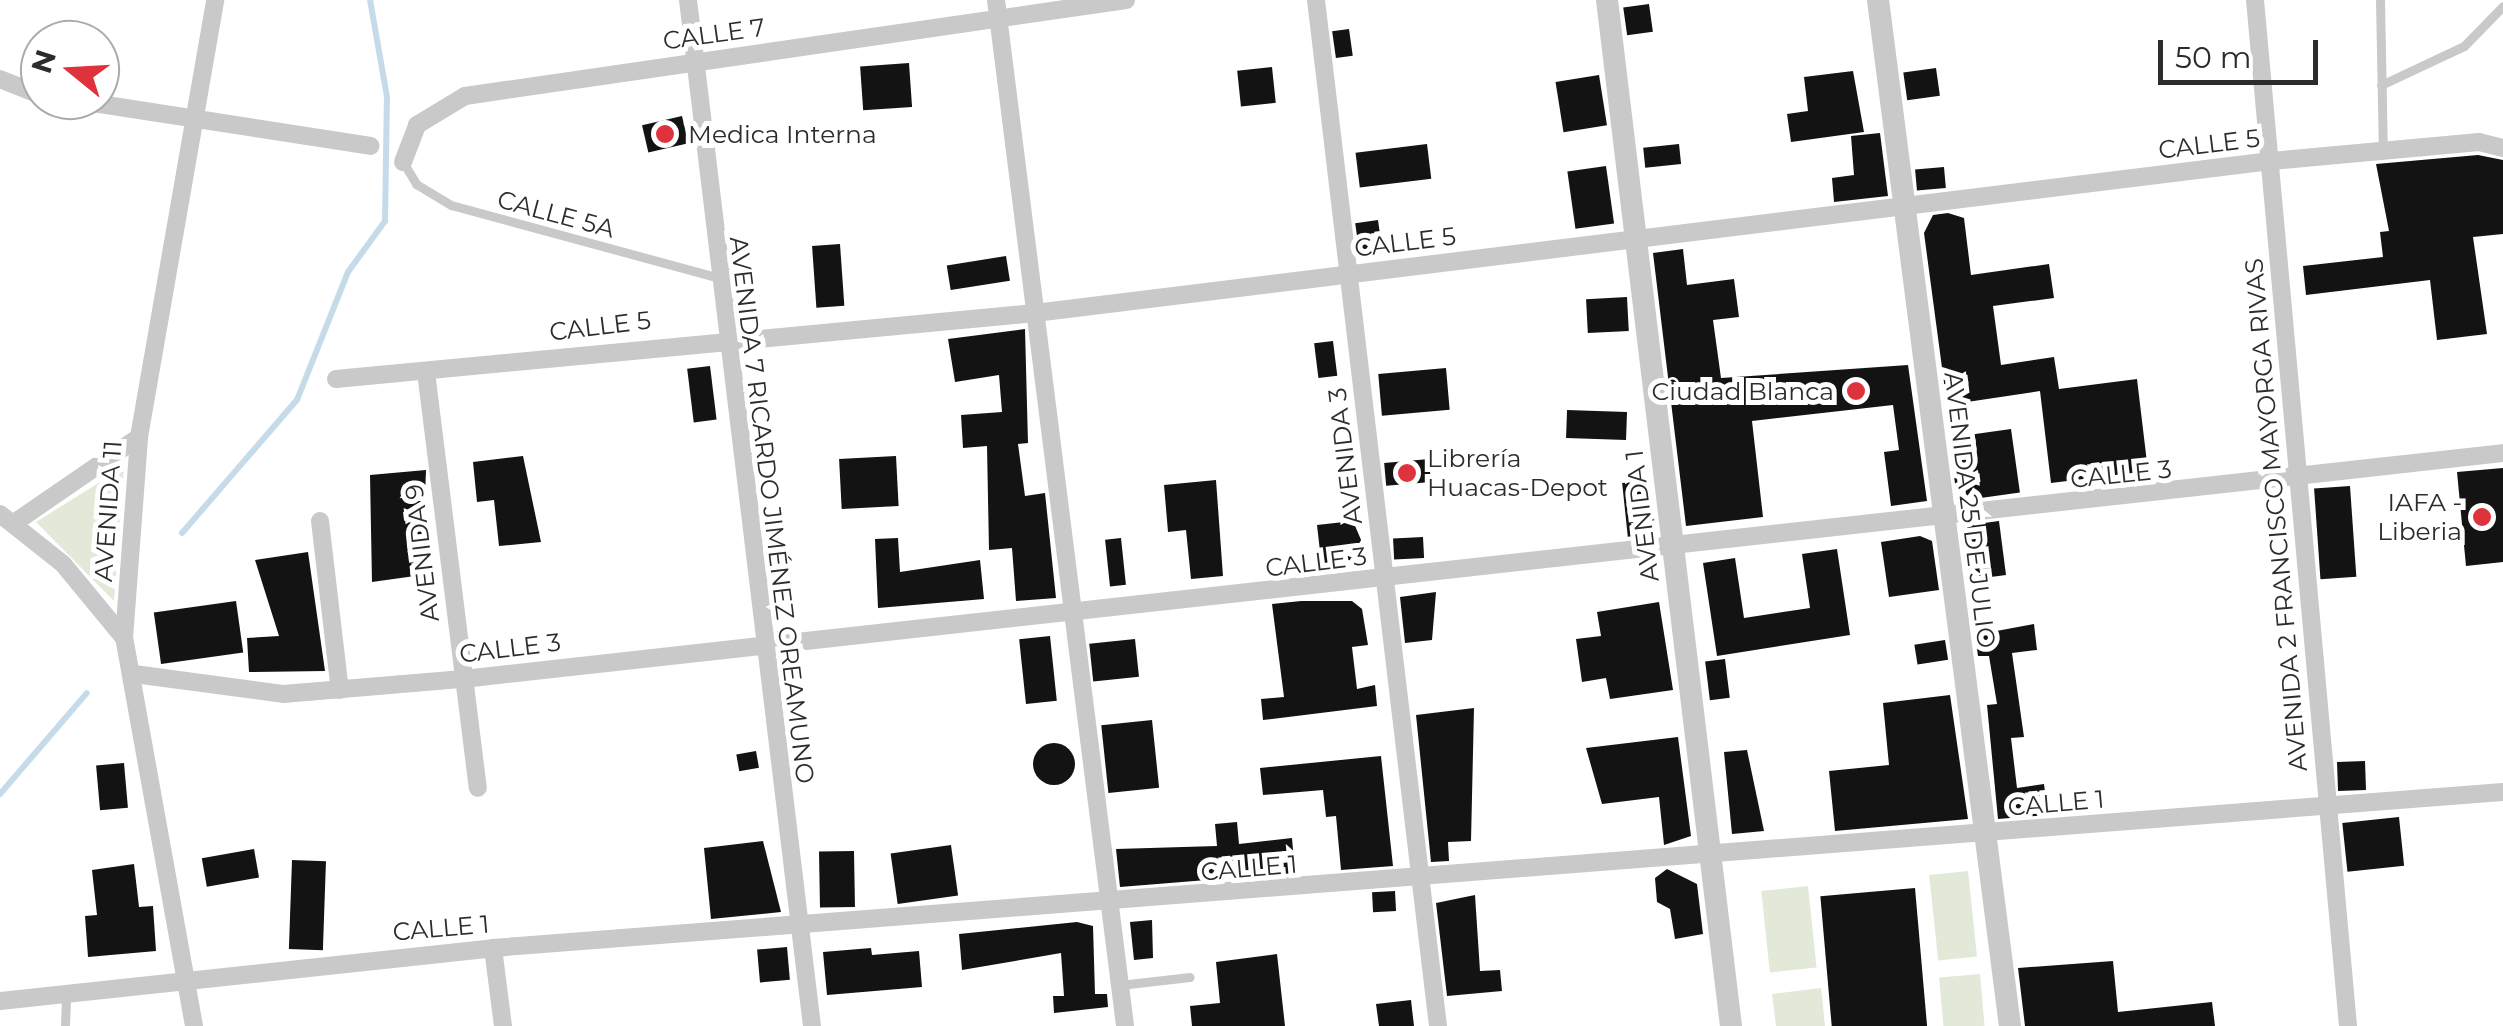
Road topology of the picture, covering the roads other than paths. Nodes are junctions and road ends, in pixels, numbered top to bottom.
1 (215, 0) edge
2 (688, 0) edge
3 (1126, 0) edge
4 (1316, 0) edge
5 (1607, 0) edge
6 (1878, 0) edge
7 (2255, 0) edge
8 (2380, 0) edge
9 (2503, 6) edge
10 (997, 9) edge
11 (694, 63) junction
12 (2382, 85) junction
13 (120, 107) edge
14 (194, 118) junction
15 (370, 146) dead end
16 (2503, 148) edge
17 (2383, 150) junction
18 (2271, 161) junction
19 (403, 162) joint
20 (1906, 209) junction
21 (1636, 240) junction
22 (1348, 274) junction
23 (716, 278) junction
24 (1036, 313) junction
25 (726, 337) junction
26 (426, 372) junction
27 (336, 378) dead end
28 (138, 437) junction
29 (2503, 453) edge
30 (2296, 480) junction
31 (9, 517) edge
32 (1942, 519) junction
33 (320, 520) dead end
34 (1674, 548) junction
35 (1385, 579) junction
36 (1073, 615) junction
37 (124, 638) junction
38 (763, 644) junction
39 (134, 674) junction
40 (463, 679) junction
41 (340, 690) junction
42 (478, 788) dead end
43 (2503, 792) edge
44 (2327, 806) junction
45 (1984, 834) junction
46 (1711, 856) junction
47 (1421, 879) junction
48 (1109, 904) junction
49 (800, 930) junction
50 (493, 948) junction
51 (1190, 977) dead end
52 (187, 978) junction
53 (1120, 985) junction
54 (66, 992) junction
55 (0, 1000) edge
56 (65, 1026) edge
57 (194, 1026) edge
58 (503, 1026) edge
59 (812, 1026) edge
60 (1125, 1026) edge
61 (1438, 1026) edge
62 (1731, 1026) edge
63 (2010, 1026) edge
64 (2348, 1026) edge

1 - 14 street, AVENIDA 11
2 - 11 street, AVENIDA 7 RICARDO JIMÉNEZ OREAMUNO
3 - 10 street, CALLE 7
4 - 22 street, AVENIDA 3
5 - 21 street, AVENIDA 1
6 - 20 street, AVENIDA 25 DE JULIO
7 - 18 street, AVENIDA 2 FRANCISCO MAYORGA RIVAS
8 - 12 lane
9 - 12 lane
10 - 11 street, CALLE 7
10 - 24 street
11 - 19 street, CALLE 7
11 - 23 street, AVENIDA 7 RICARDO JIMÉNEZ OREAMUNO
12 - 17 lane
13 - 14 street
14 - 15 street
14 - 28 street, AVENIDA 11
16 - 17 street, CALLE 5
17 - 18 street, CALLE 5
18 - 20 street, CALLE 5
18 - 30 street, AVENIDA 2 FRANCISCO MAYORGA RIVAS
19 - 23 lane, CALLE 5A
20 - 21 street, CALLE 5
20 - 32 street, AVENIDA 25 DE JULIO
21 - 22 street, CALLE 5
21 - 34 street, AVENIDA 1
22 - 24 street, CALLE 5
22 - 35 street, AVENIDA 3
23 - 25 street, AVENIDA 7 RICARDO JIMÉNEZ OREAMUNO
24 - 25 street, CALLE 5
24 - 36 street
25 - 26 street, CALLE 5
25 - 38 street, AVENIDA 7 RICARDO JIMÉNEZ OREAMUNO
26 - 27 street, CALLE 5
26 - 40 street, AVENIDA 9
28 - 31 street
28 - 37 street, AVENIDA 11
29 - 30 street, CALLE 3
30 - 32 street, CALLE 3
30 - 44 street, AVENIDA 2 FRANCISCO MAYORGA RIVAS
31 - 37 street
32 - 34 street, CALLE 3
32 - 45 street, AVENIDA 25 DE JULIO
33 - 41 street
34 - 35 street, CALLE 3
34 - 46 street, AVENIDA 1
35 - 36 street, CALLE 3
35 - 47 street, AVENIDA 3
36 - 38 street, CALLE 3
36 - 48 street
37 - 39 street, AVENIDA 11
38 - 40 street, CALLE 3
38 - 49 street, AVENIDA 7 RICARDO JIMÉNEZ OREAMUNO
39 - 41 street, CALLE 3
39 - 52 street, AVENIDA 11
40 - 41 street, CALLE 3
40 - 42 street, AVENIDA 9
43 - 44 street, CALLE 1
44 - 45 street, CALLE 1
44 - 64 street, AVENIDA 2 FRANCISCO MAYORGA RIVAS
45 - 46 street, CALLE 1
45 - 63 street, AVENIDA 25 DE JULIO
46 - 47 street, CALLE 1
46 - 62 street, AVENIDA 1
47 - 48 street, CALLE 1
47 - 61 street, AVENIDA 3
48 - 49 street, CALLE 1
48 - 53 street
49 - 50 street, CALLE 1
49 - 59 street, AVENIDA 7 RICARDO JIMÉNEZ OREAMUNO
50 - 52 street, CALLE 1
50 - 58 street
51 - 53 lane
52 - 54 street, CALLE 1
52 - 57 street, AVENIDA 11
53 - 60 street
54 - 55 street, CALLE 1
54 - 56 lane

